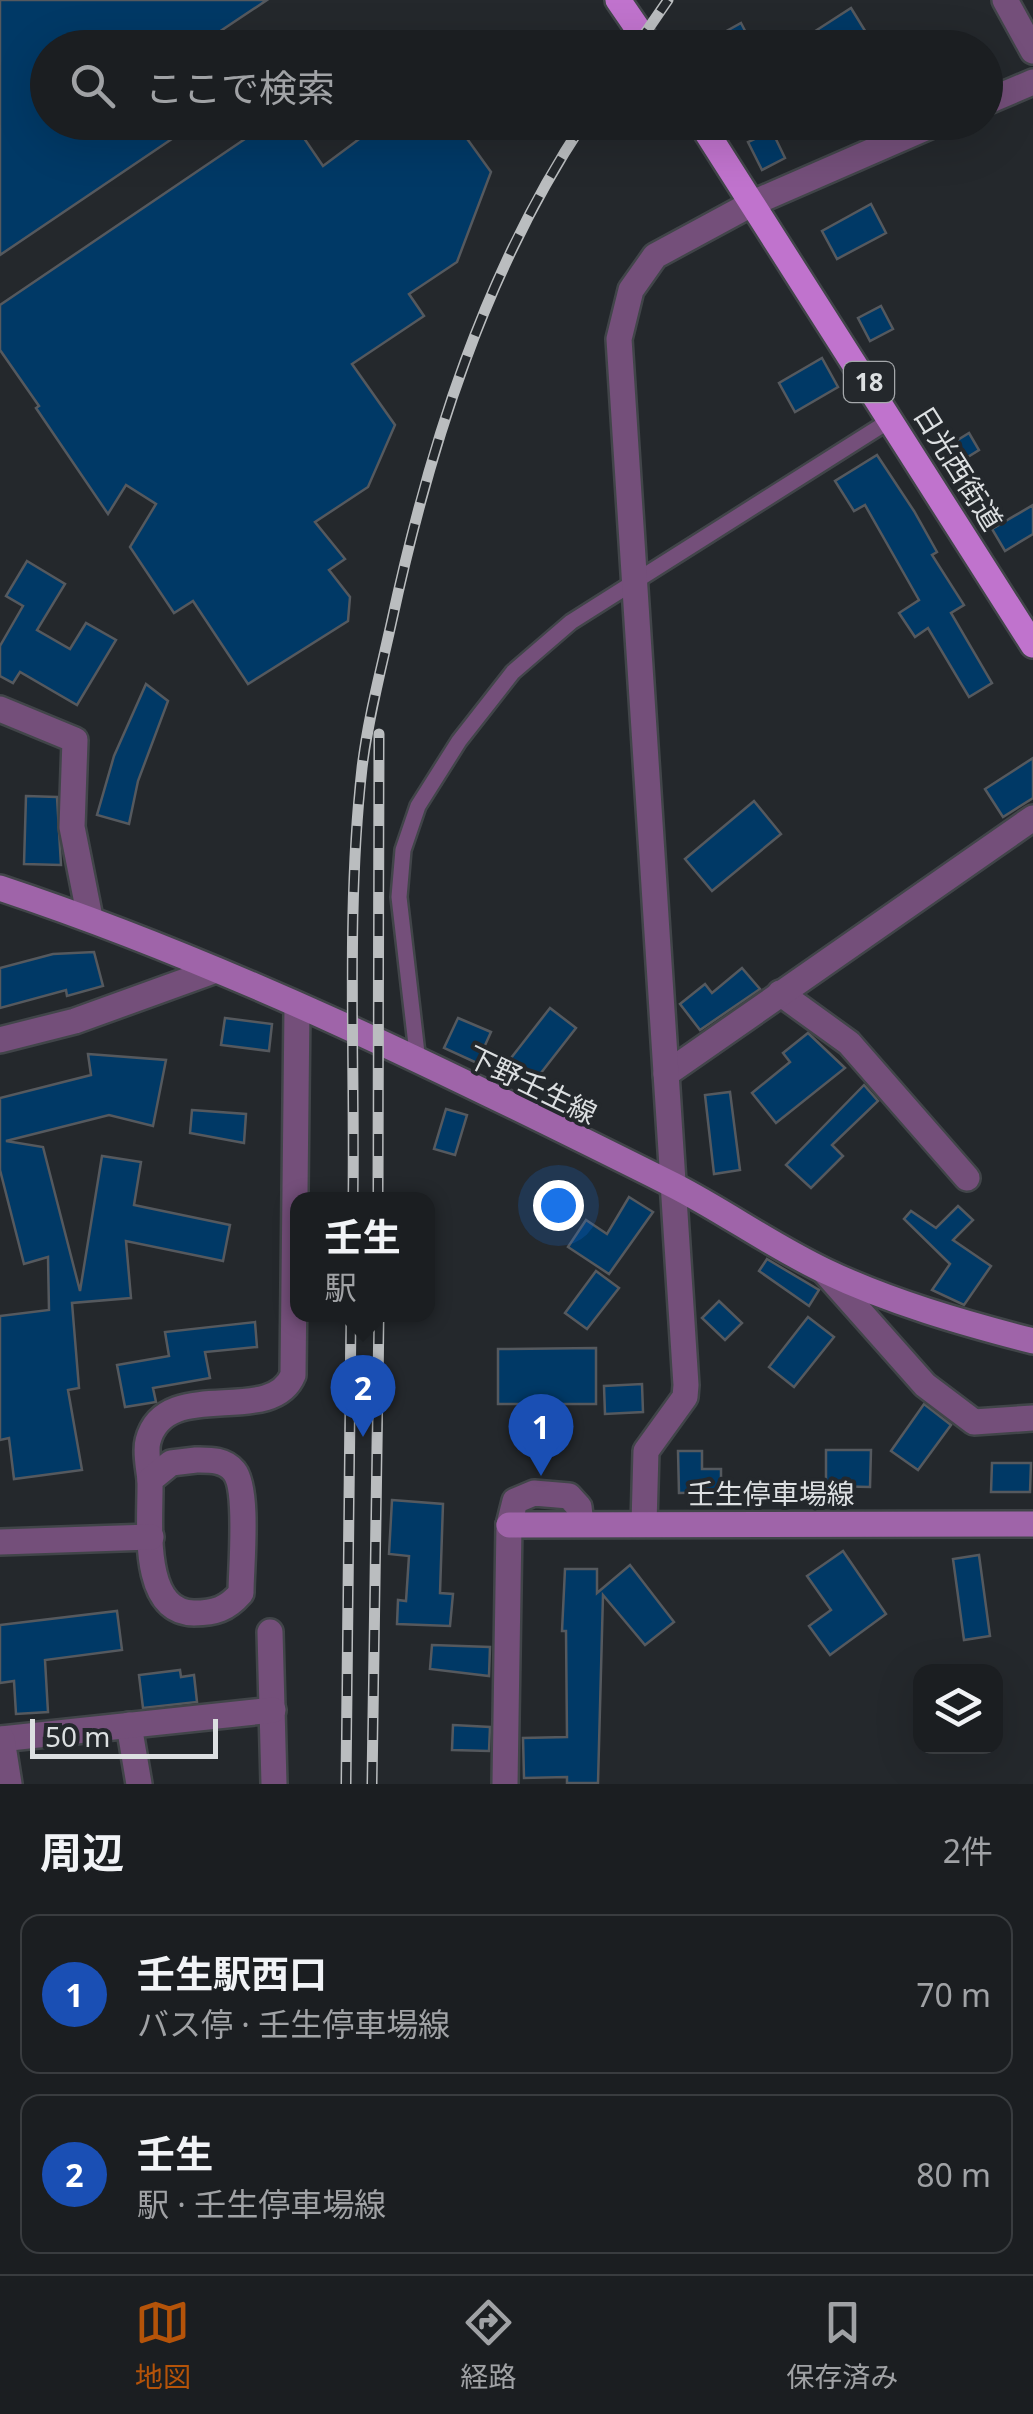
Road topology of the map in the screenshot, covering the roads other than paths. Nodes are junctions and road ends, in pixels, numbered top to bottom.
1 (618, 0) edge
2 (1005, 0) edge
3 (639, 30) edge
4 (1033, 51) edge
5 (1033, 82) edge
6 (1003, 95) edge
7 (712, 140) edge
8 (897, 140) edge
9 (752, 203) junction
10 (892, 419) junction
11 (634, 583) junction
12 (1033, 644) edge
13 (0, 709) edge
14 (1033, 818) edge
15 (0, 888) edge
16 (90, 918) junction
17 (216, 970) junction
18 (780, 993) junction
19 (297, 1007) junction
20 (0, 1040) edge
21 (418, 1063) junction
22 (666, 1074) junction
23 (967, 1178) dead end
24 (672, 1185) junction
25 (295, 1192) edge
26 (824, 1271) junction
27 (294, 1322) edge
28 (1033, 1341) edge
29 (1033, 1418) edge
30 (150, 1480) junction
31 (644, 1524) junction
32 (1033, 1524) edge
33 (509, 1525) joint
34 (151, 1536) junction
35 (0, 1542) edge
36 (270, 1632) dead end
37 (274, 1710) junction
38 (129, 1725) junction
39 (1, 1739) edge
40 (9, 1784) edge
41 (139, 1784) edge
42 (274, 1784) edge
43 (505, 1784) edge

1 - 3 main road
2 - 4 street
5 - 6 street
7 - 9 main road, 日光西街道 / 18
8 - 9 street
9 - 10 main road, 日光西街道 / 18
9 - 11 street
10 - 11 lane
10 - 12 main road, 日光西街道 / 18
11 - 21 lane
11 - 22 street
13 - 16 street
14 - 18 street
15 - 16 main road, 下野壬生線
16 - 17 main road, 下野壬生線
17 - 19 main road, 下野壬生線
17 - 20 street
18 - 22 street
18 - 23 street
19 - 21 main road, 下野壬生線
19 - 25 street
21 - 24 main road, 下野壬生線
22 - 24 street
24 - 26 main road, 下野壬生線
24 - 31 street
26 - 28 main road, 下野壬生線
26 - 29 street
27 - 30 street
30 - 34 street
30 - 34 street
31 - 32 main road, 壬生停車場線
31 - 33 main road, 壬生停車場線
33 - 43 street
34 - 35 street
36 - 37 street
37 - 38 street
37 - 42 street
38 - 39 street
38 - 41 street
39 - 40 street

